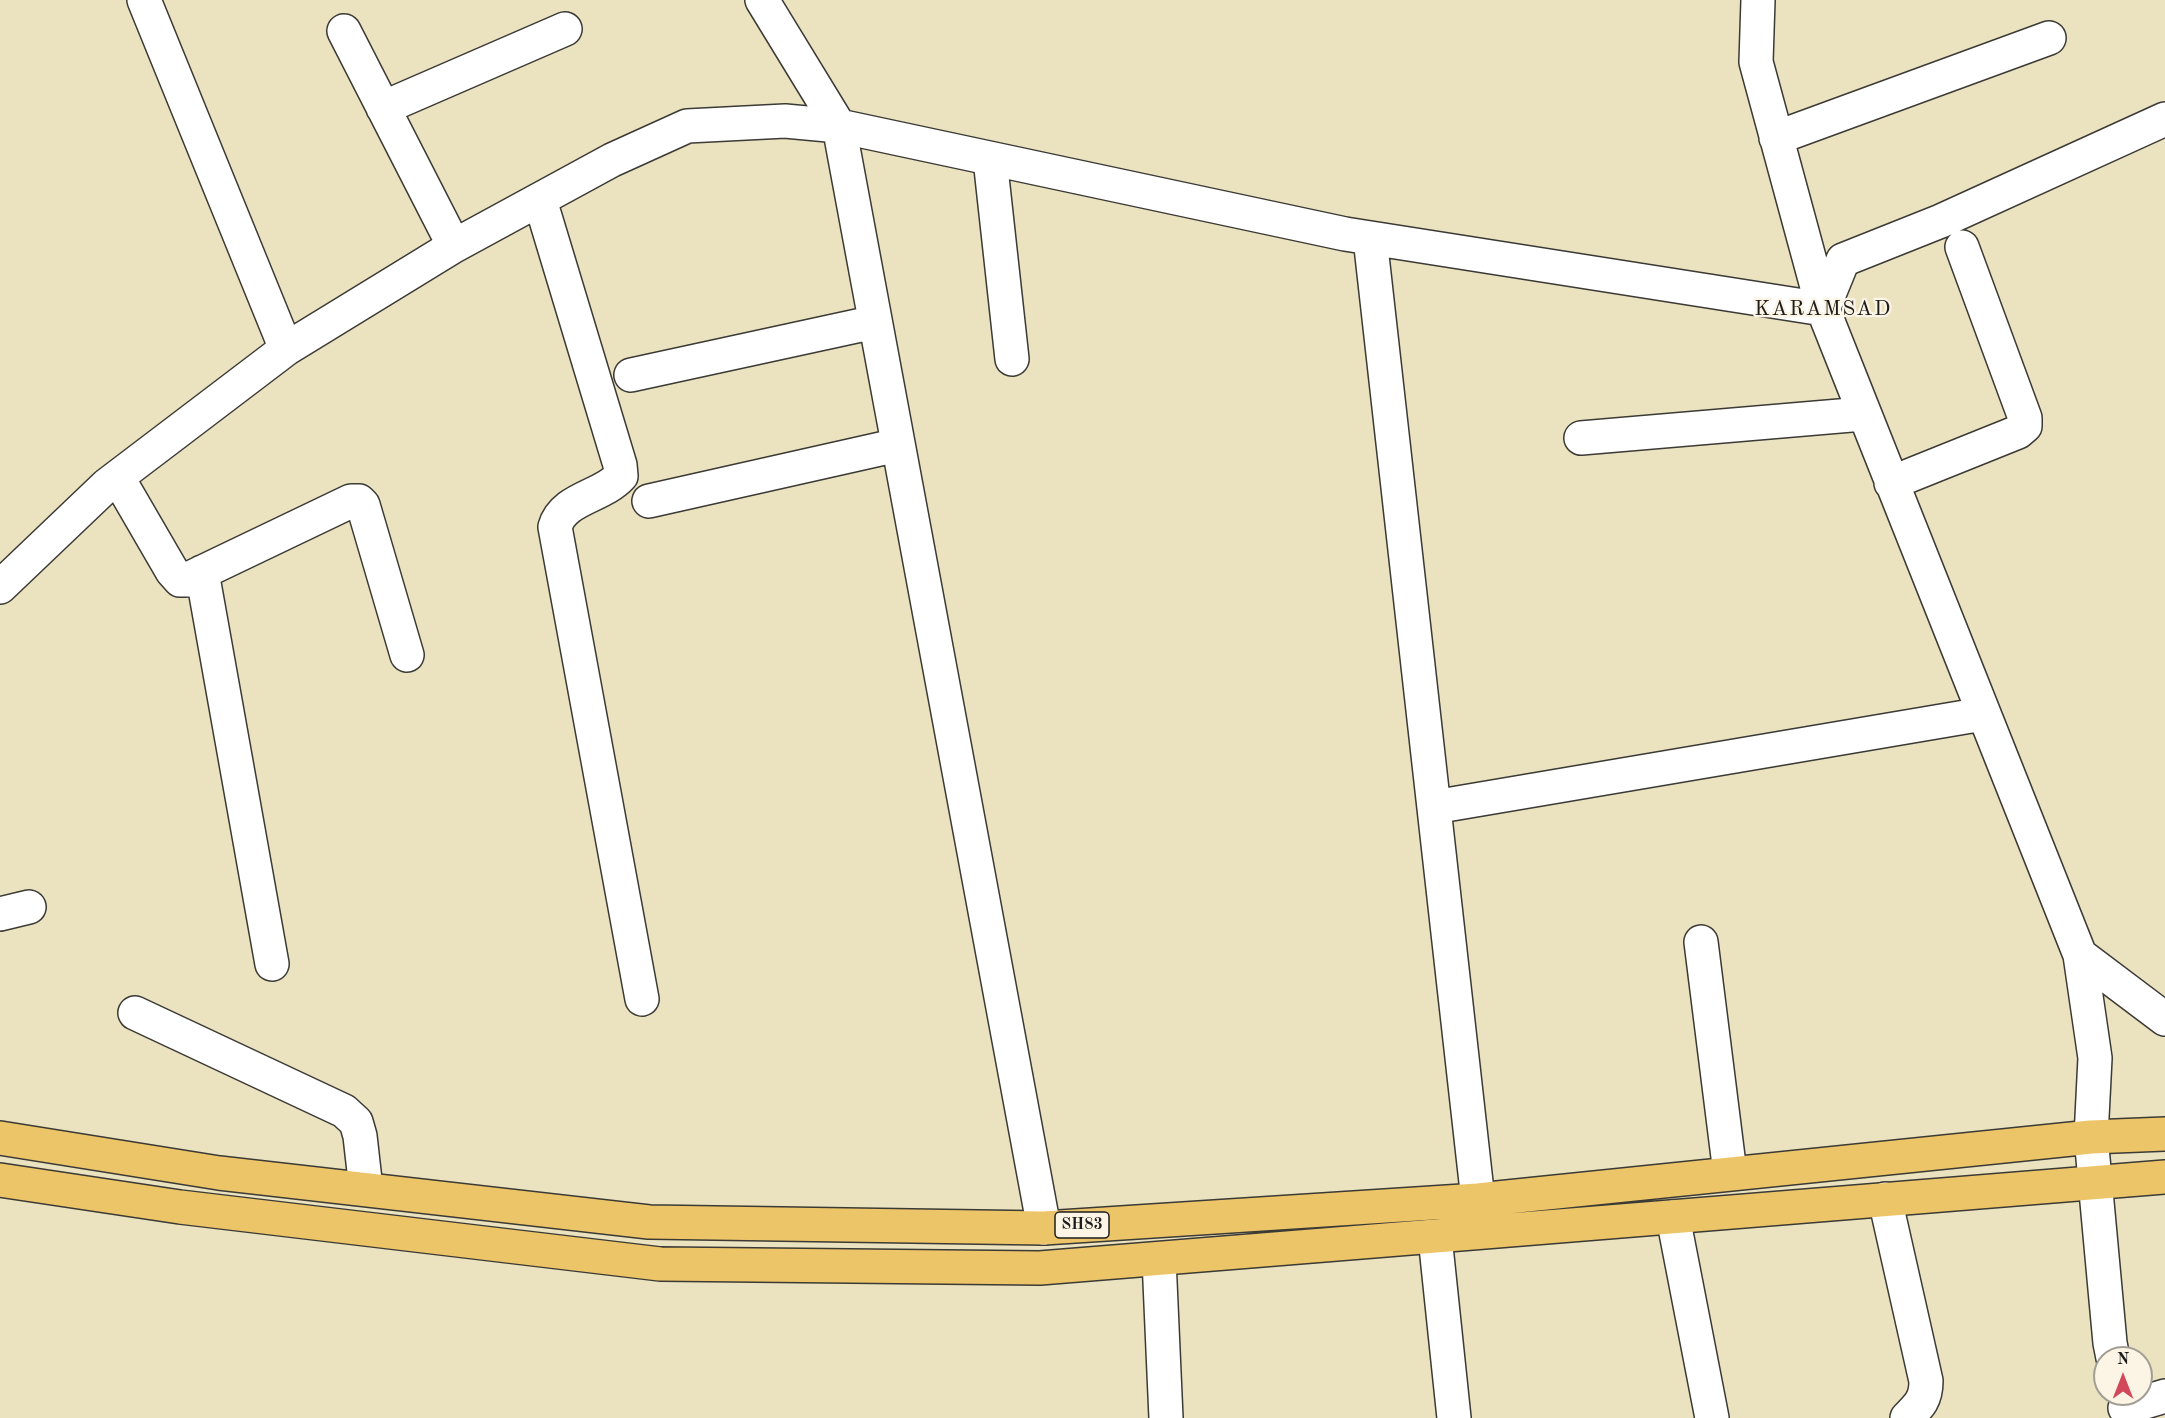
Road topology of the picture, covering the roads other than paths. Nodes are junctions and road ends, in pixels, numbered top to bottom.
1 (144, 0) edge
2 (762, 0) edge
3 (1758, 0) edge
4 (564, 29) dead end
5 (344, 31) dead end
6 (2049, 38) dead end
7 (383, 108) junction
8 (2165, 119) edge
9 (839, 126) junction
10 (1776, 138) junction
11 (990, 159) junction
12 (540, 200) junction
13 (1370, 238) junction
14 (454, 246) junction
15 (1962, 247) dead end
16 (1822, 309) junction
17 (875, 322) junction
18 (286, 349) junction
19 (1012, 359) dead end
20 (632, 375) dead end
21 (1863, 414) junction
22 (1581, 438) dead end
23 (898, 445) junction
24 (118, 478) junction
25 (1891, 483) junction
26 (649, 501) dead end
27 (202, 572) junction
28 (0, 587) edge
29 (407, 655) dead end
30 (1983, 714) junction
31 (1434, 807) junction
32 (1701, 942) dead end
33 (2080, 955) junction
34 (272, 964) dead end
35 (642, 999) dead end
36 (135, 1013) dead end
37 (2165, 1019) edge
38 (2165, 1134) edge
39 (2091, 1137) junction
40 (0, 1138) edge
41 (1730, 1173) junction
42 (2165, 1177) edge
43 (0, 1180) edge
44 (2095, 1181) junction
45 (366, 1189) junction
46 (1885, 1199) junction
47 (1478, 1200) junction
48 (1673, 1217) junction
49 (1044, 1228) junction
50 (1436, 1237) junction
51 (1159, 1259) junction
52 (2111, 1346) edge
53 (2165, 1396) edge
54 (2124, 1407) edge
55 (1166, 1418) edge
56 (1454, 1418) edge
57 (1712, 1418) edge
58 (1907, 1418) edge

1 - 18 street
2 - 9 street
3 - 10 street
4 - 7 street
5 - 7 street
6 - 10 street
7 - 14 street
8 - 16 street
9 - 11 street
9 - 12 street
9 - 17 street
10 - 16 street
11 - 13 street
11 - 19 street
12 - 14 street
12 - 35 street
13 - 16 street
13 - 31 street
14 - 18 street
15 - 25 street
16 - 21 street
17 - 20 street
17 - 23 street
18 - 24 street
21 - 22 street
21 - 25 street
23 - 26 street
23 - 49 street
24 - 27 street
24 - 28 street
25 - 30 street
27 - 29 street
27 - 34 street
30 - 31 street
30 - 33 street
31 - 47 street
32 - 41 street
33 - 37 street
33 - 39 street
36 - 45 street
38 - 39 main road, SH83
39 - 41 main road, SH83
39 - 44 street
40 - 45 main road, SH83
41 - 47 main road, SH83
42 - 44 main road, SH83
43 - 51 main road, SH83
44 - 46 main road, SH83
44 - 52 street
45 - 49 main road, SH83
46 - 48 main road, SH83
46 - 58 street
47 - 49 main road, SH83
48 - 50 main road, SH83
48 - 57 street
50 - 51 main road, SH83
50 - 56 street
51 - 55 street
53 - 54 street

